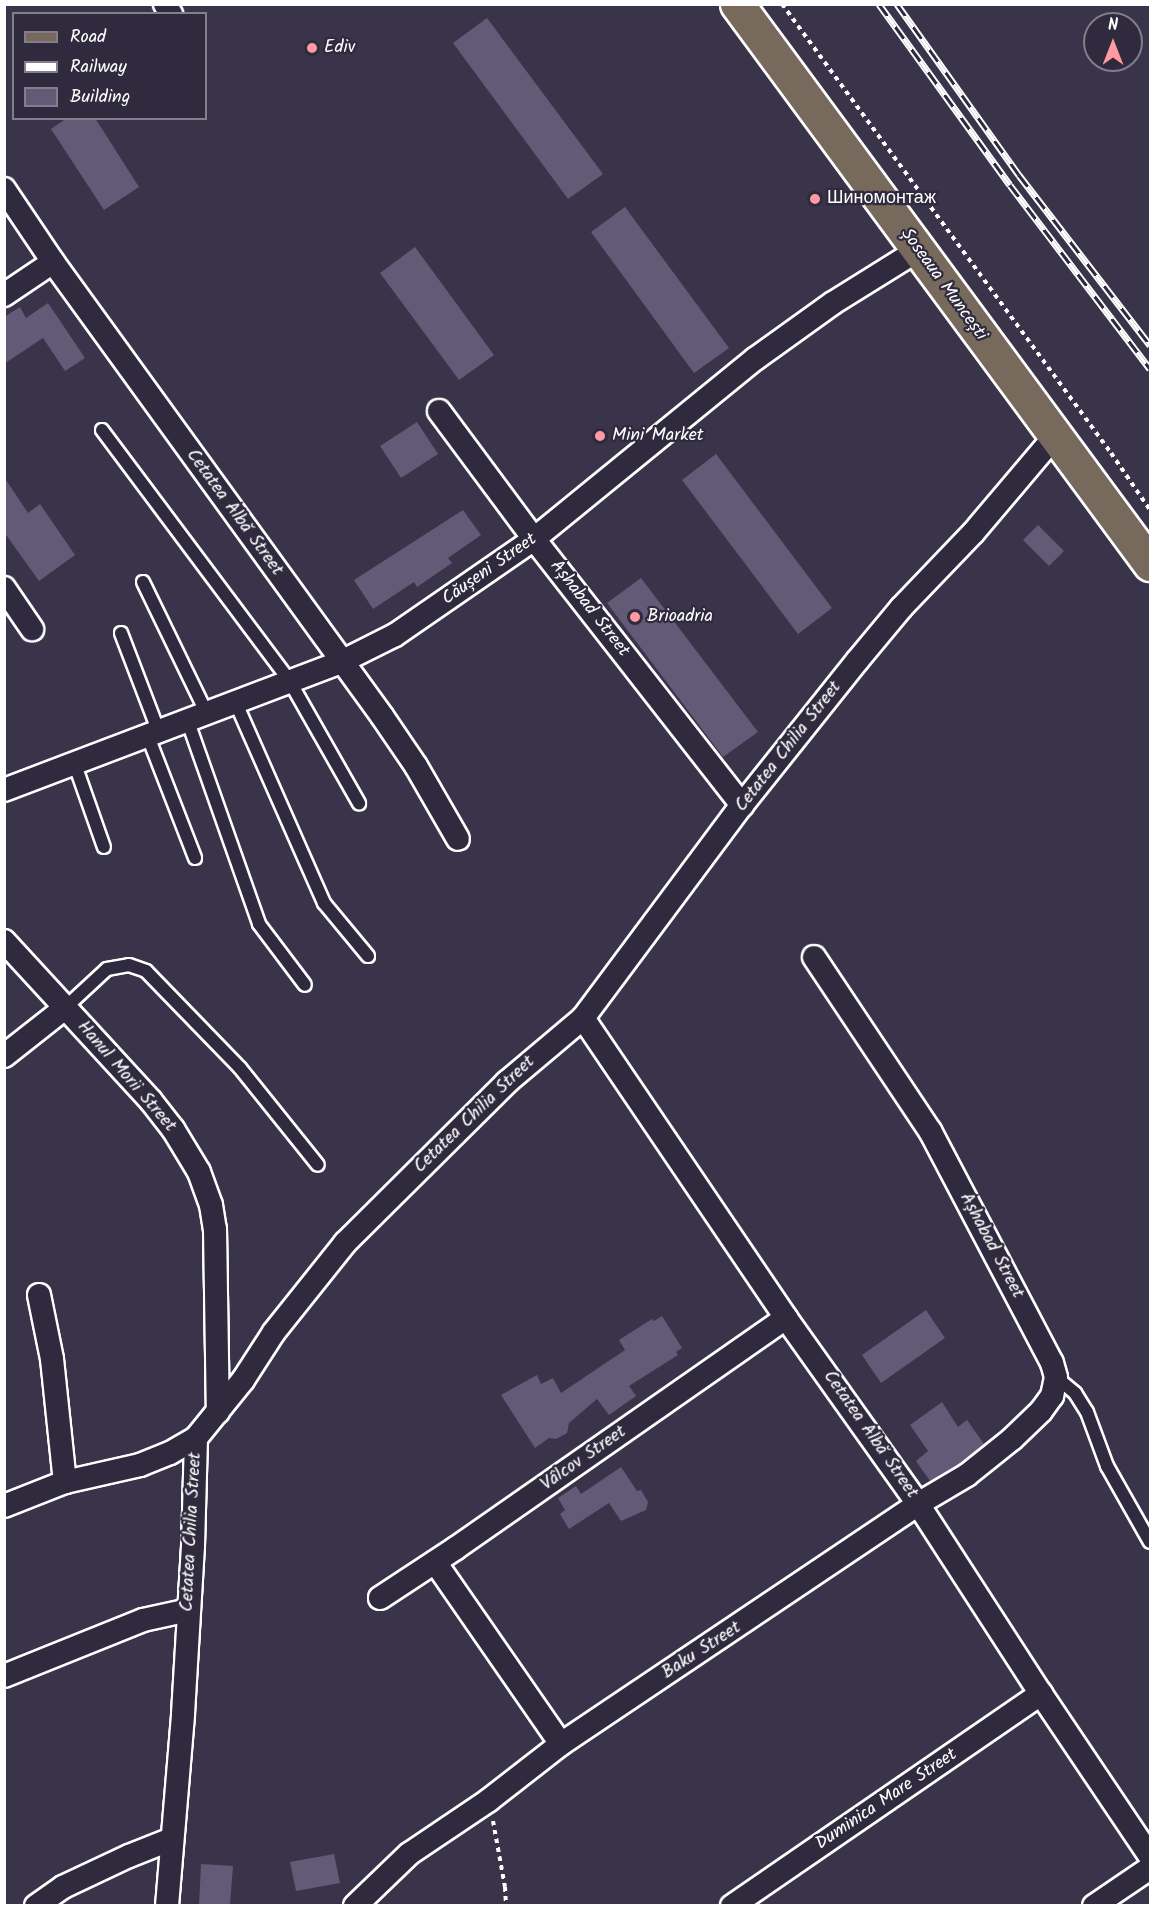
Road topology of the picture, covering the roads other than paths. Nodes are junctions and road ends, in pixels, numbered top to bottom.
1 (737, 4) edge
2 (4, 189) edge
3 (918, 250) junction
4 (53, 262) junction
5 (4, 295) edge
6 (439, 411) dead end
7 (102, 430) dead end
8 (1055, 436) junction
9 (534, 539) junction
10 (1150, 564) edge
11 (143, 582) dead end
12 (4, 588) edge
13 (32, 629) dead end
14 (121, 633) dead end
15 (341, 662) junction
16 (289, 680) junction
17 (235, 701) junction
18 (196, 716) junction
19 (153, 732) junction
20 (74, 762) junction
21 (4, 790) edge
22 (359, 803) dead end
23 (742, 806) junction
24 (458, 840) dead end
25 (104, 847) dead end
26 (195, 858) dead end
27 (4, 941) edge
28 (368, 956) dead end
29 (814, 957) dead end
30 (305, 985) dead end
31 (66, 1007) junction
32 (583, 1018) junction
33 (4, 1056) edge
34 (318, 1165) dead end
35 (39, 1294) dead end
36 (786, 1317) junction
37 (1056, 1377) junction
38 (218, 1412) junction
39 (196, 1438) junction
40 (65, 1482) junction
41 (918, 1504) junction
42 (4, 1506) edge
43 (1150, 1542) edge
44 (435, 1562) junction
45 (380, 1598) dead end
46 (189, 1610) junction
47 (4, 1676) edge
48 (1041, 1694) junction
49 (561, 1744) junction
50 (172, 1839) junction
51 (1150, 1856) edge
52 (1150, 1868) edge
53 (36, 1905) edge
54 (167, 1905) edge
55 (355, 1905) edge
56 (732, 1905) edge
57 (1094, 1905) edge

1 - 3 main road, Șoseaua Muncești
2 - 4 street, Cetatea Albă Street
3 - 8 main road, Șoseaua Muncești
3 - 9 street, Căușeni Street
4 - 5 street
4 - 15 street, Cetatea Albă Street
6 - 9 street, Așhabad Street
7 - 16 lane
8 - 10 main road, Șoseaua Muncești
8 - 23 street, Cetatea Chilia Street
9 - 15 street, Căușeni Street
9 - 23 street, Așhabad Street
11 - 18 lane
12 - 13 street
14 - 19 lane
15 - 16 street, Căușeni Street
15 - 24 street, Cetatea Albă Street
16 - 17 street, Căușeni Street
16 - 22 lane
17 - 18 street, Căușeni Street
17 - 28 lane
18 - 19 street, Căușeni Street
18 - 30 lane
19 - 20 street, Căușeni Street
19 - 26 lane
20 - 21 street, Căușeni Street
20 - 25 lane
23 - 32 street, Cetatea Chilia Street
27 - 31 street, Hanul Morii Street
29 - 37 street, Așhabad Street
31 - 33 street
31 - 34 lane
31 - 38 street, Hanul Morii Street
32 - 36 street, Cetatea Albă Street
32 - 38 street, Cetatea Chilia Street
35 - 40 street
36 - 41 street, Cetatea Albă Street
36 - 44 street, Vâlcov Street
37 - 41 street
37 - 43 lane
38 - 39 street, Cetatea Chilia Street
39 - 40 street
39 - 46 street, Cetatea Chilia Street
40 - 42 street
41 - 48 street, Cetatea Albă Street
41 - 49 street, Baku Street
44 - 45 street, Vâlcov Street
44 - 49 street
46 - 47 street
46 - 50 street, Cetatea Chilia Street
48 - 51 street, Cetatea Albă Street
48 - 56 street, Duminica Mare Street
49 - 55 street, Baku Street
50 - 53 street
50 - 54 street, Cetatea Chilia Street
52 - 57 street

